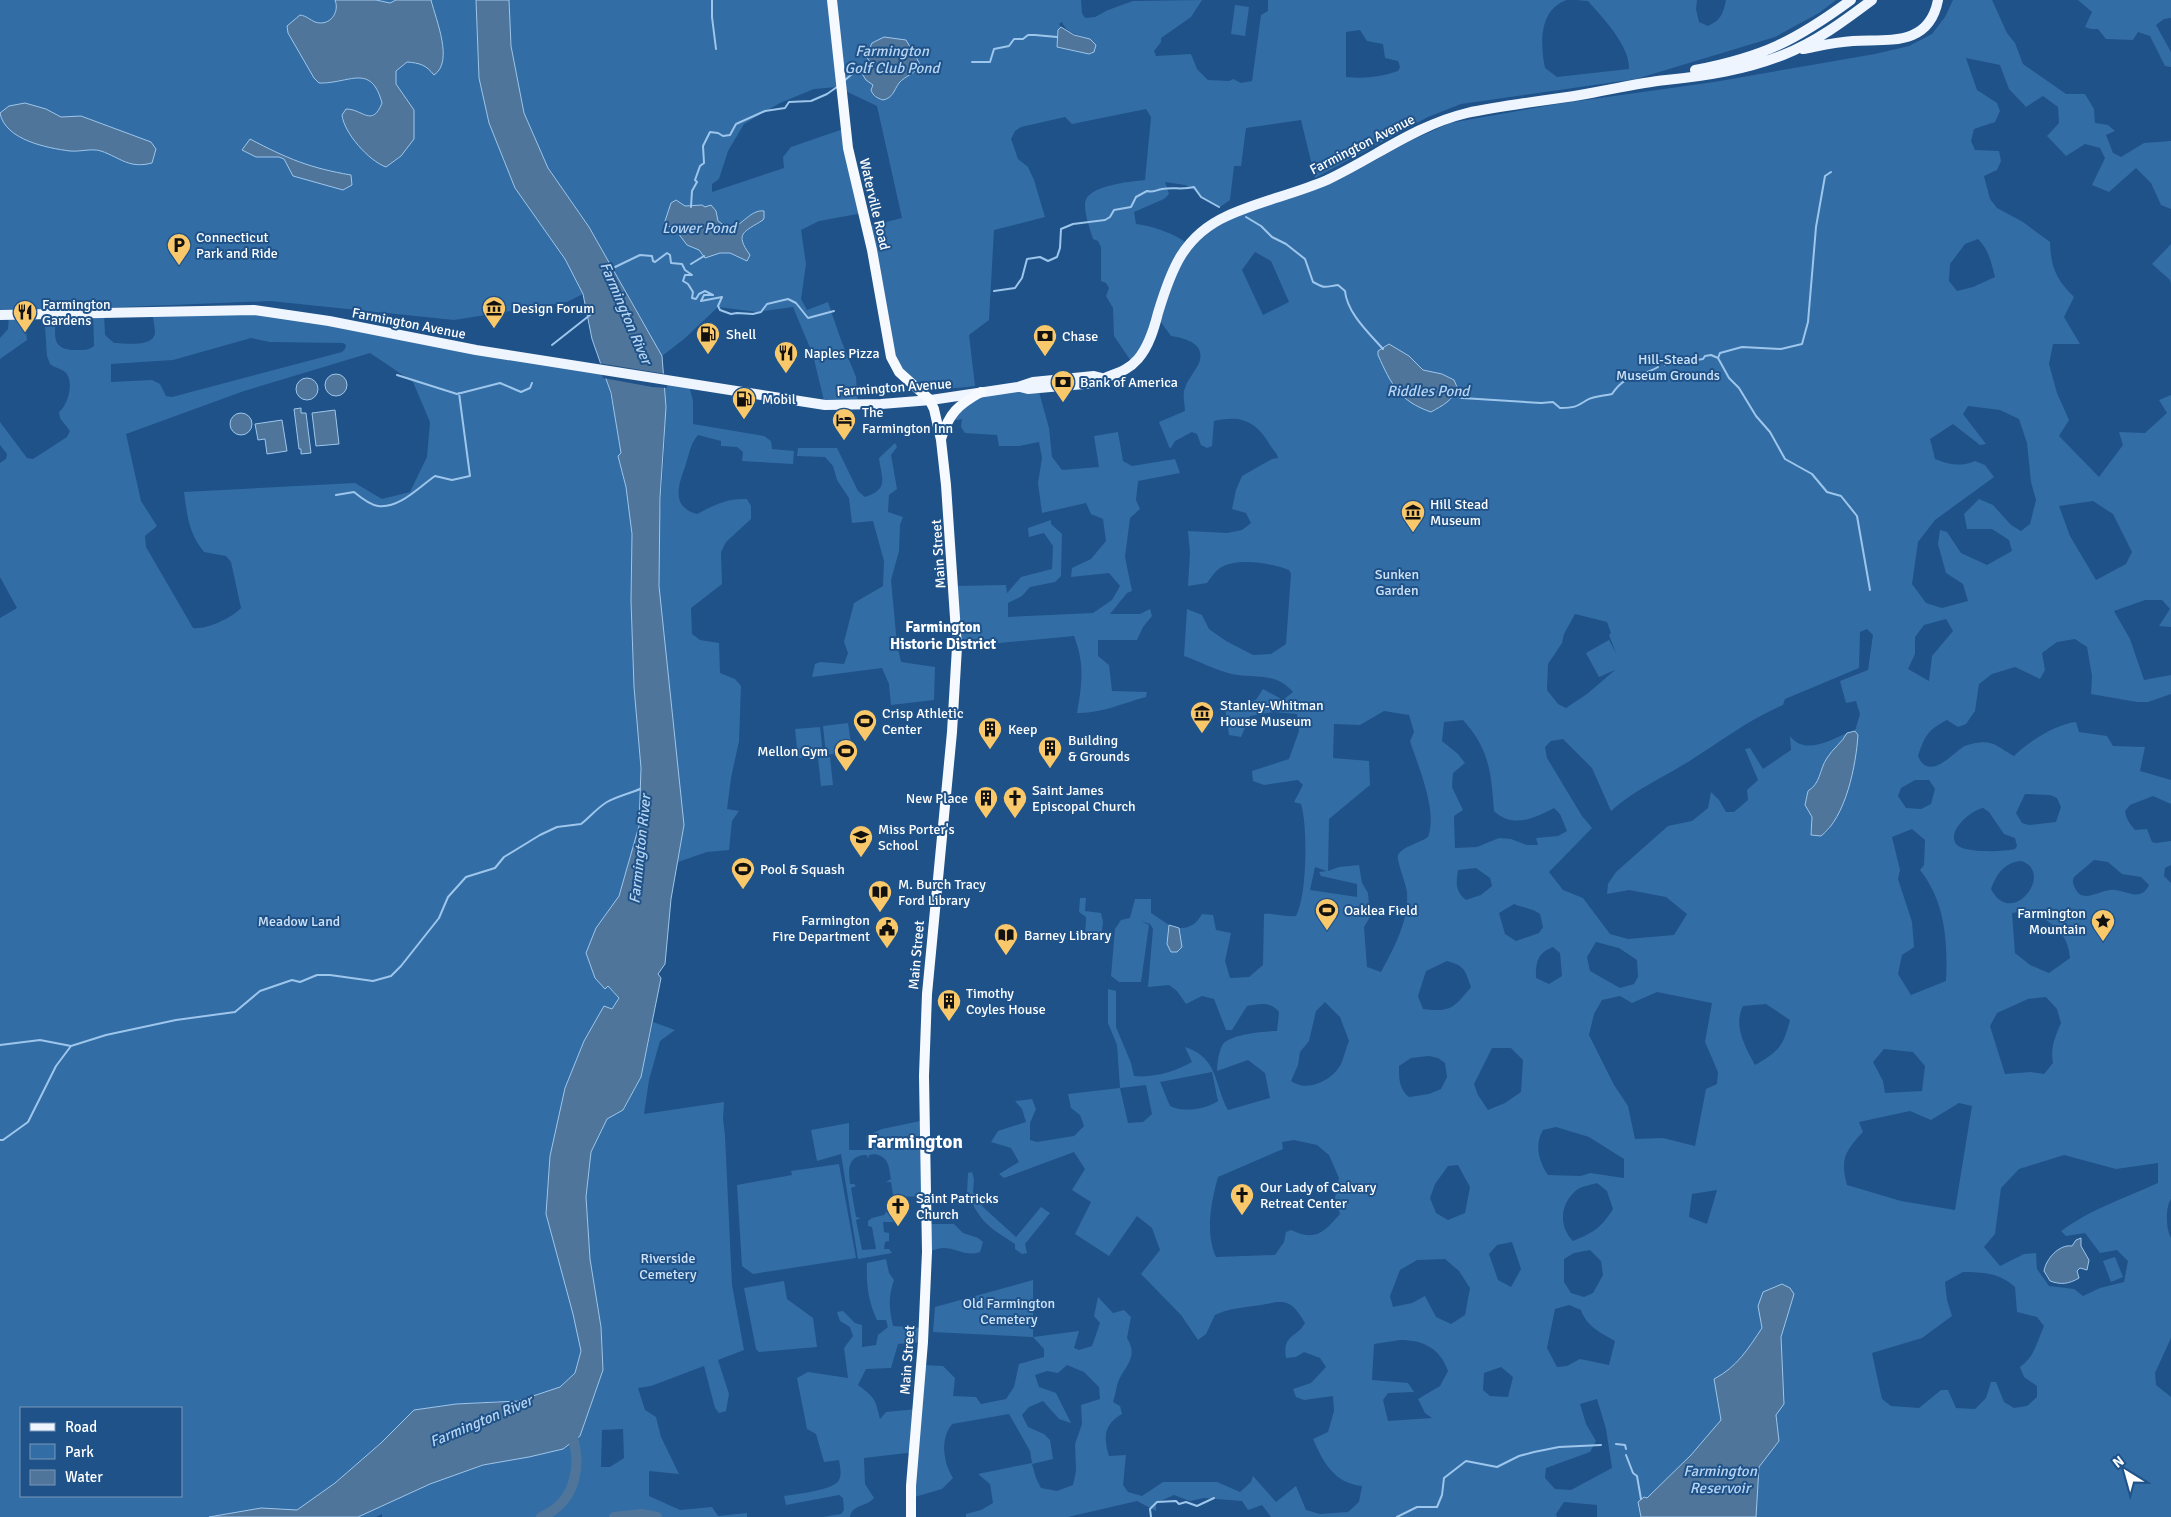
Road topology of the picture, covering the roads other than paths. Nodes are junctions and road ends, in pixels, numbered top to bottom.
1 (832, 0) edge
2 (1851, 0) edge
3 (1872, 0) edge
4 (1938, 0) edge
5 (1782, 55) junction
6 (1666, 80) junction
7 (0, 315) edge
8 (981, 392) junction
9 (929, 399) junction
10 (941, 440) junction
11 (911, 1517) edge

1 - 9 highway, Waterville Road
2 - 6 main road, Farmington Avenue
3 - 5 main road, Farmington Avenue
4 - 5 main road
5 - 6 main road, Farmington Avenue
6 - 8 main road, Farmington Avenue
7 - 9 main road, Farmington Avenue
8 - 9 main road, Farmington Avenue
8 - 10 highway
9 - 10 highway, Main Street
10 - 11 highway, Main Street

